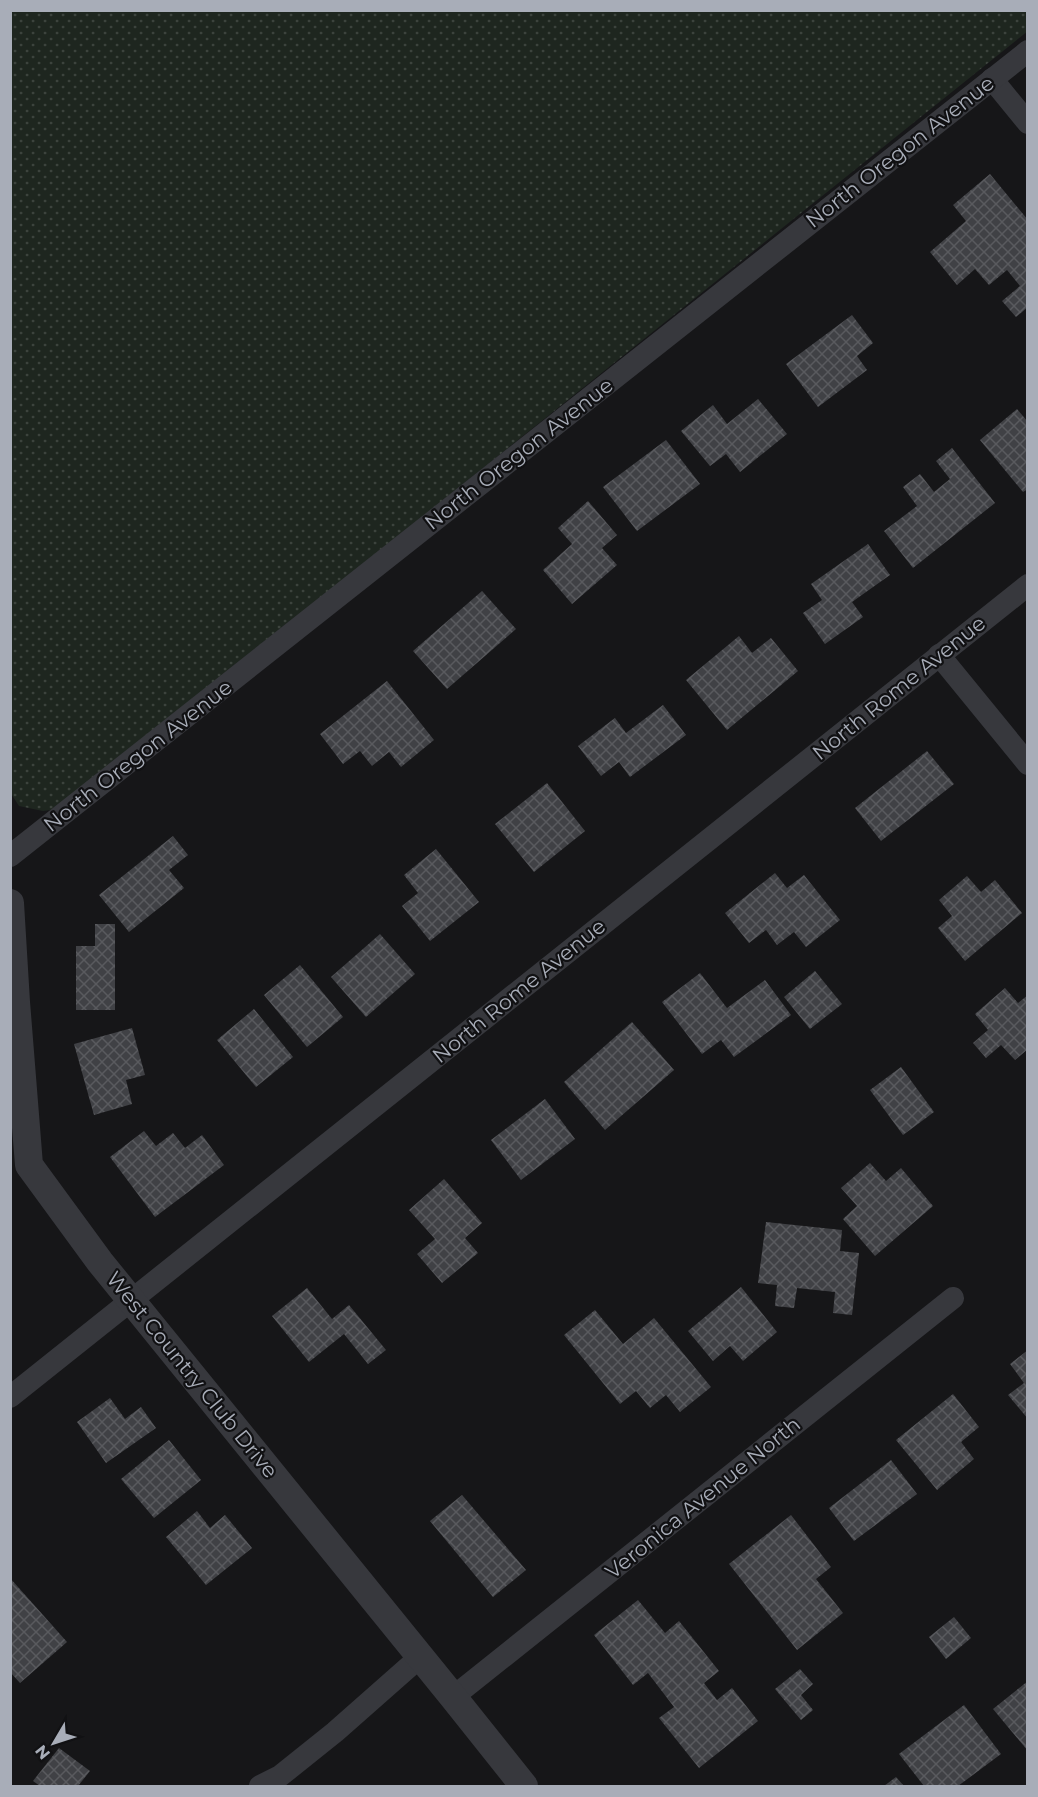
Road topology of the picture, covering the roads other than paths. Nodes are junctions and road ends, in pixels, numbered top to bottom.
1 (1028, 51) edge
2 (992, 79) junction
3 (1028, 123) edge
4 (1028, 585) edge
5 (939, 655) junction
6 (1028, 764) edge
7 (10, 856) edge
8 (10, 903) edge
9 (953, 1298) dead end
10 (131, 1300) junction
11 (10, 1397) edge
12 (420, 1657) junction
13 (453, 1697) junction
14 (260, 1786) edge
15 (524, 1786) edge

1 - 2 street, North Oregon Avenue
2 - 3 street
2 - 7 street, North Oregon Avenue
4 - 5 street, North Rome Avenue
5 - 6 street
5 - 10 street, North Rome Avenue
8 - 10 street, West Country Club Drive
9 - 13 street, Veronica Avenue North
10 - 11 street, North Rome Avenue
10 - 12 street, West Country Club Drive
12 - 13 street, West Country Club Drive
12 - 14 street
13 - 15 street, West Country Club Drive

